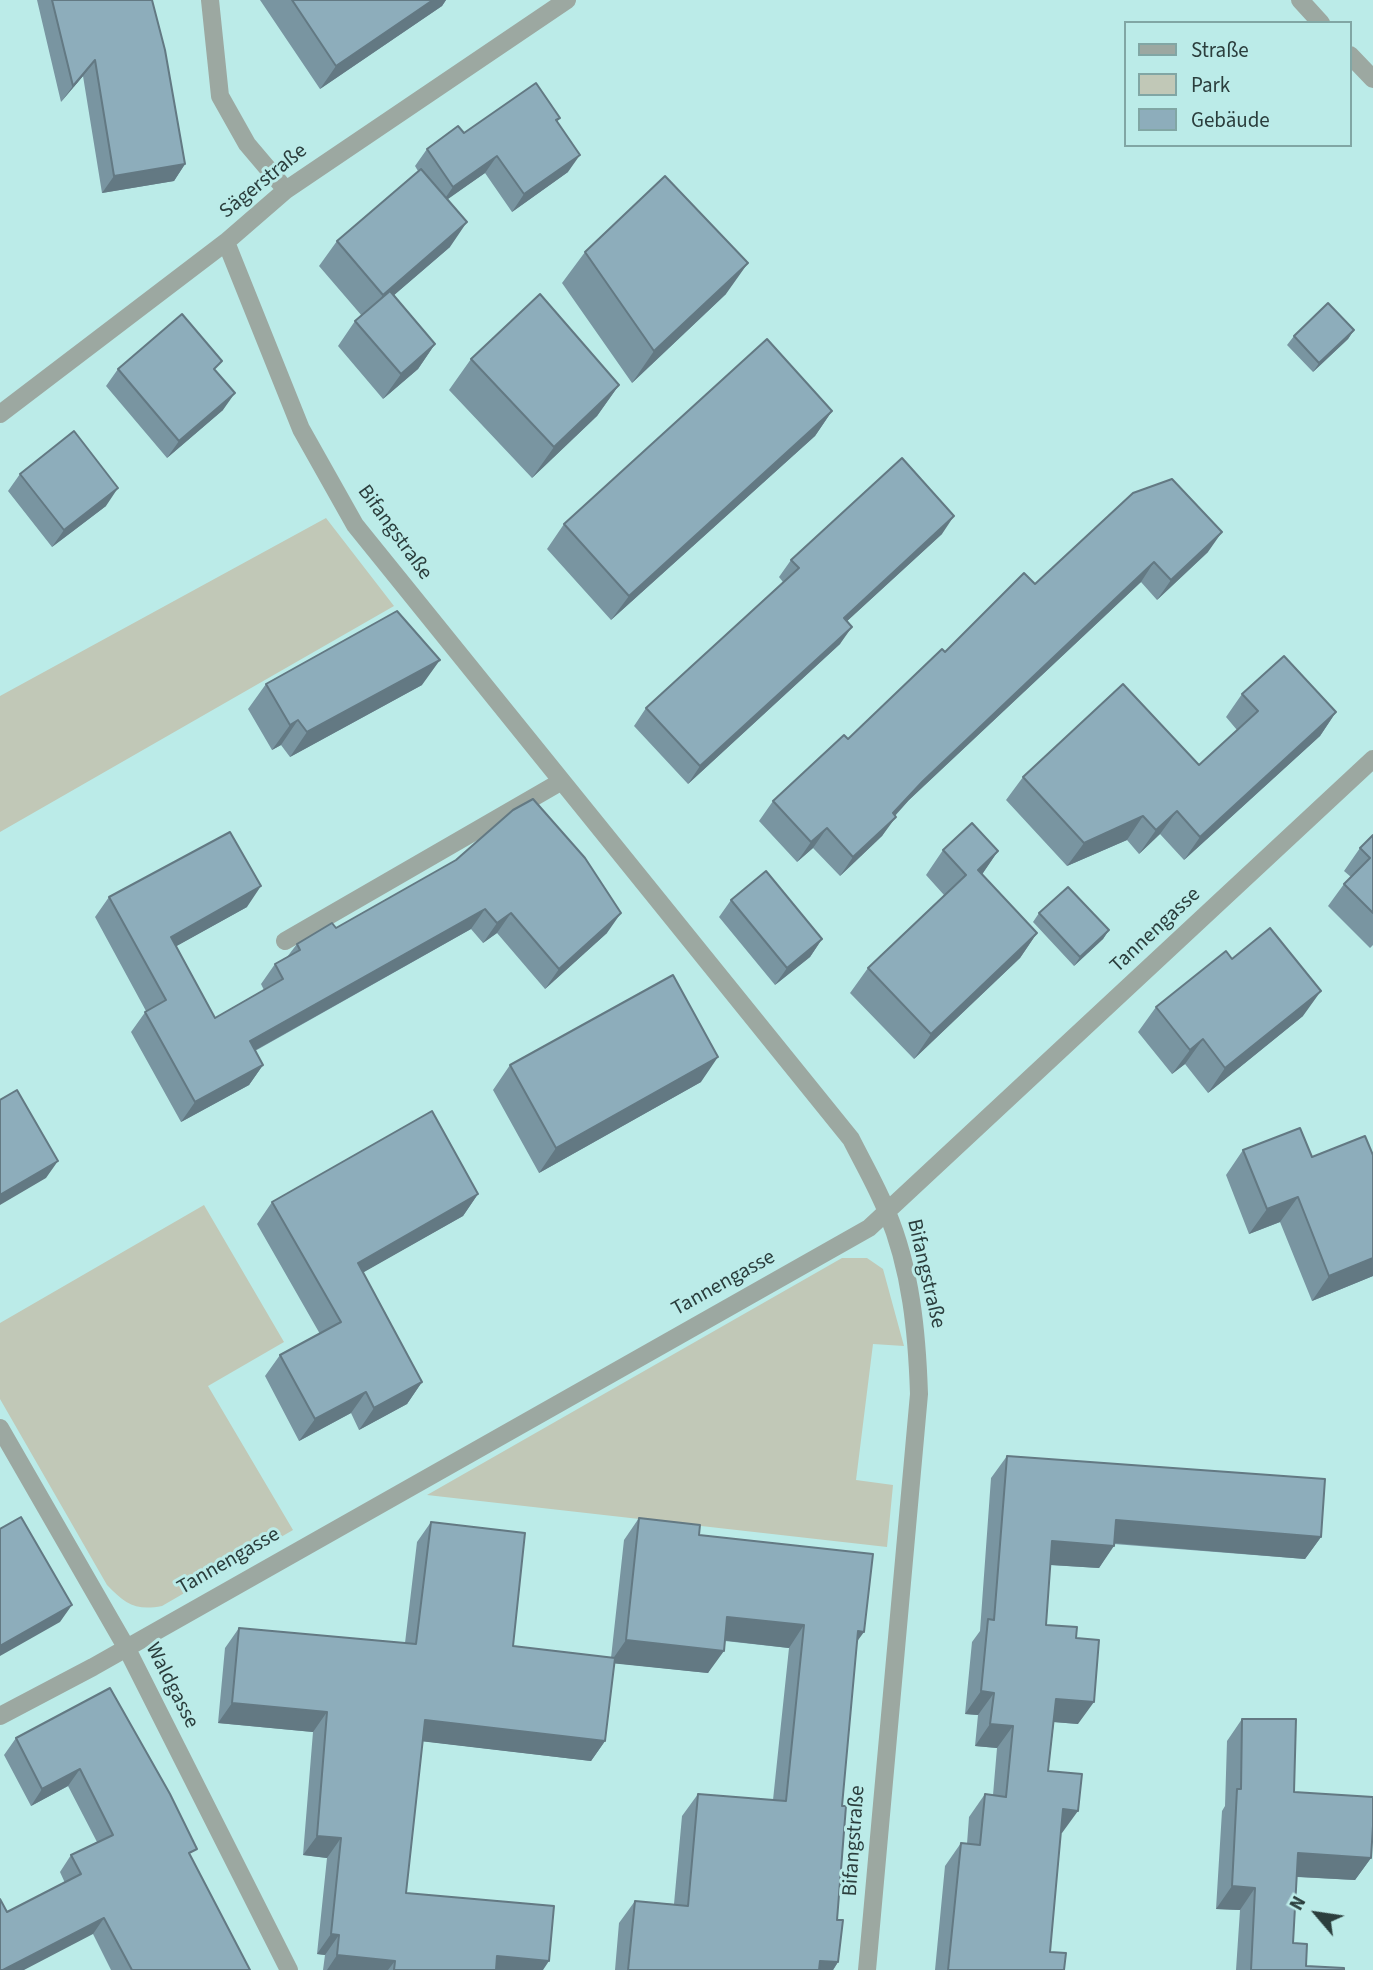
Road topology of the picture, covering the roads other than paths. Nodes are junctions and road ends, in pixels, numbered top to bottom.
1 (210, 0) edge
2 (567, 0) edge
3 (1300, 0) edge
4 (1319, 21) edge
5 (1352, 57) edge
6 (1373, 79) edge
7 (286, 190) junction
8 (226, 242) junction
9 (0, 414) edge
10 (1373, 759) edge
11 (562, 781) junction
12 (285, 941) dead end
13 (888, 1213) junction
14 (0, 1429) edge
15 (126, 1647) junction
16 (0, 1716) edge
17 (289, 1970) edge
18 (867, 1970) edge

1 - 7 street
2 - 7 street, Sägerstraße
3 - 4 street
5 - 6 street
7 - 8 street, Sägerstraße
8 - 9 street, Sägerstraße
8 - 11 street, Bifangstraße
10 - 13 street, Tannengasse
11 - 12 street
11 - 13 street, Bifangstraße
13 - 15 street, Tannengasse
13 - 18 street, Bifangstraße
14 - 15 street, Waldgasse
15 - 16 street, Tannengasse
15 - 17 street, Waldgasse

